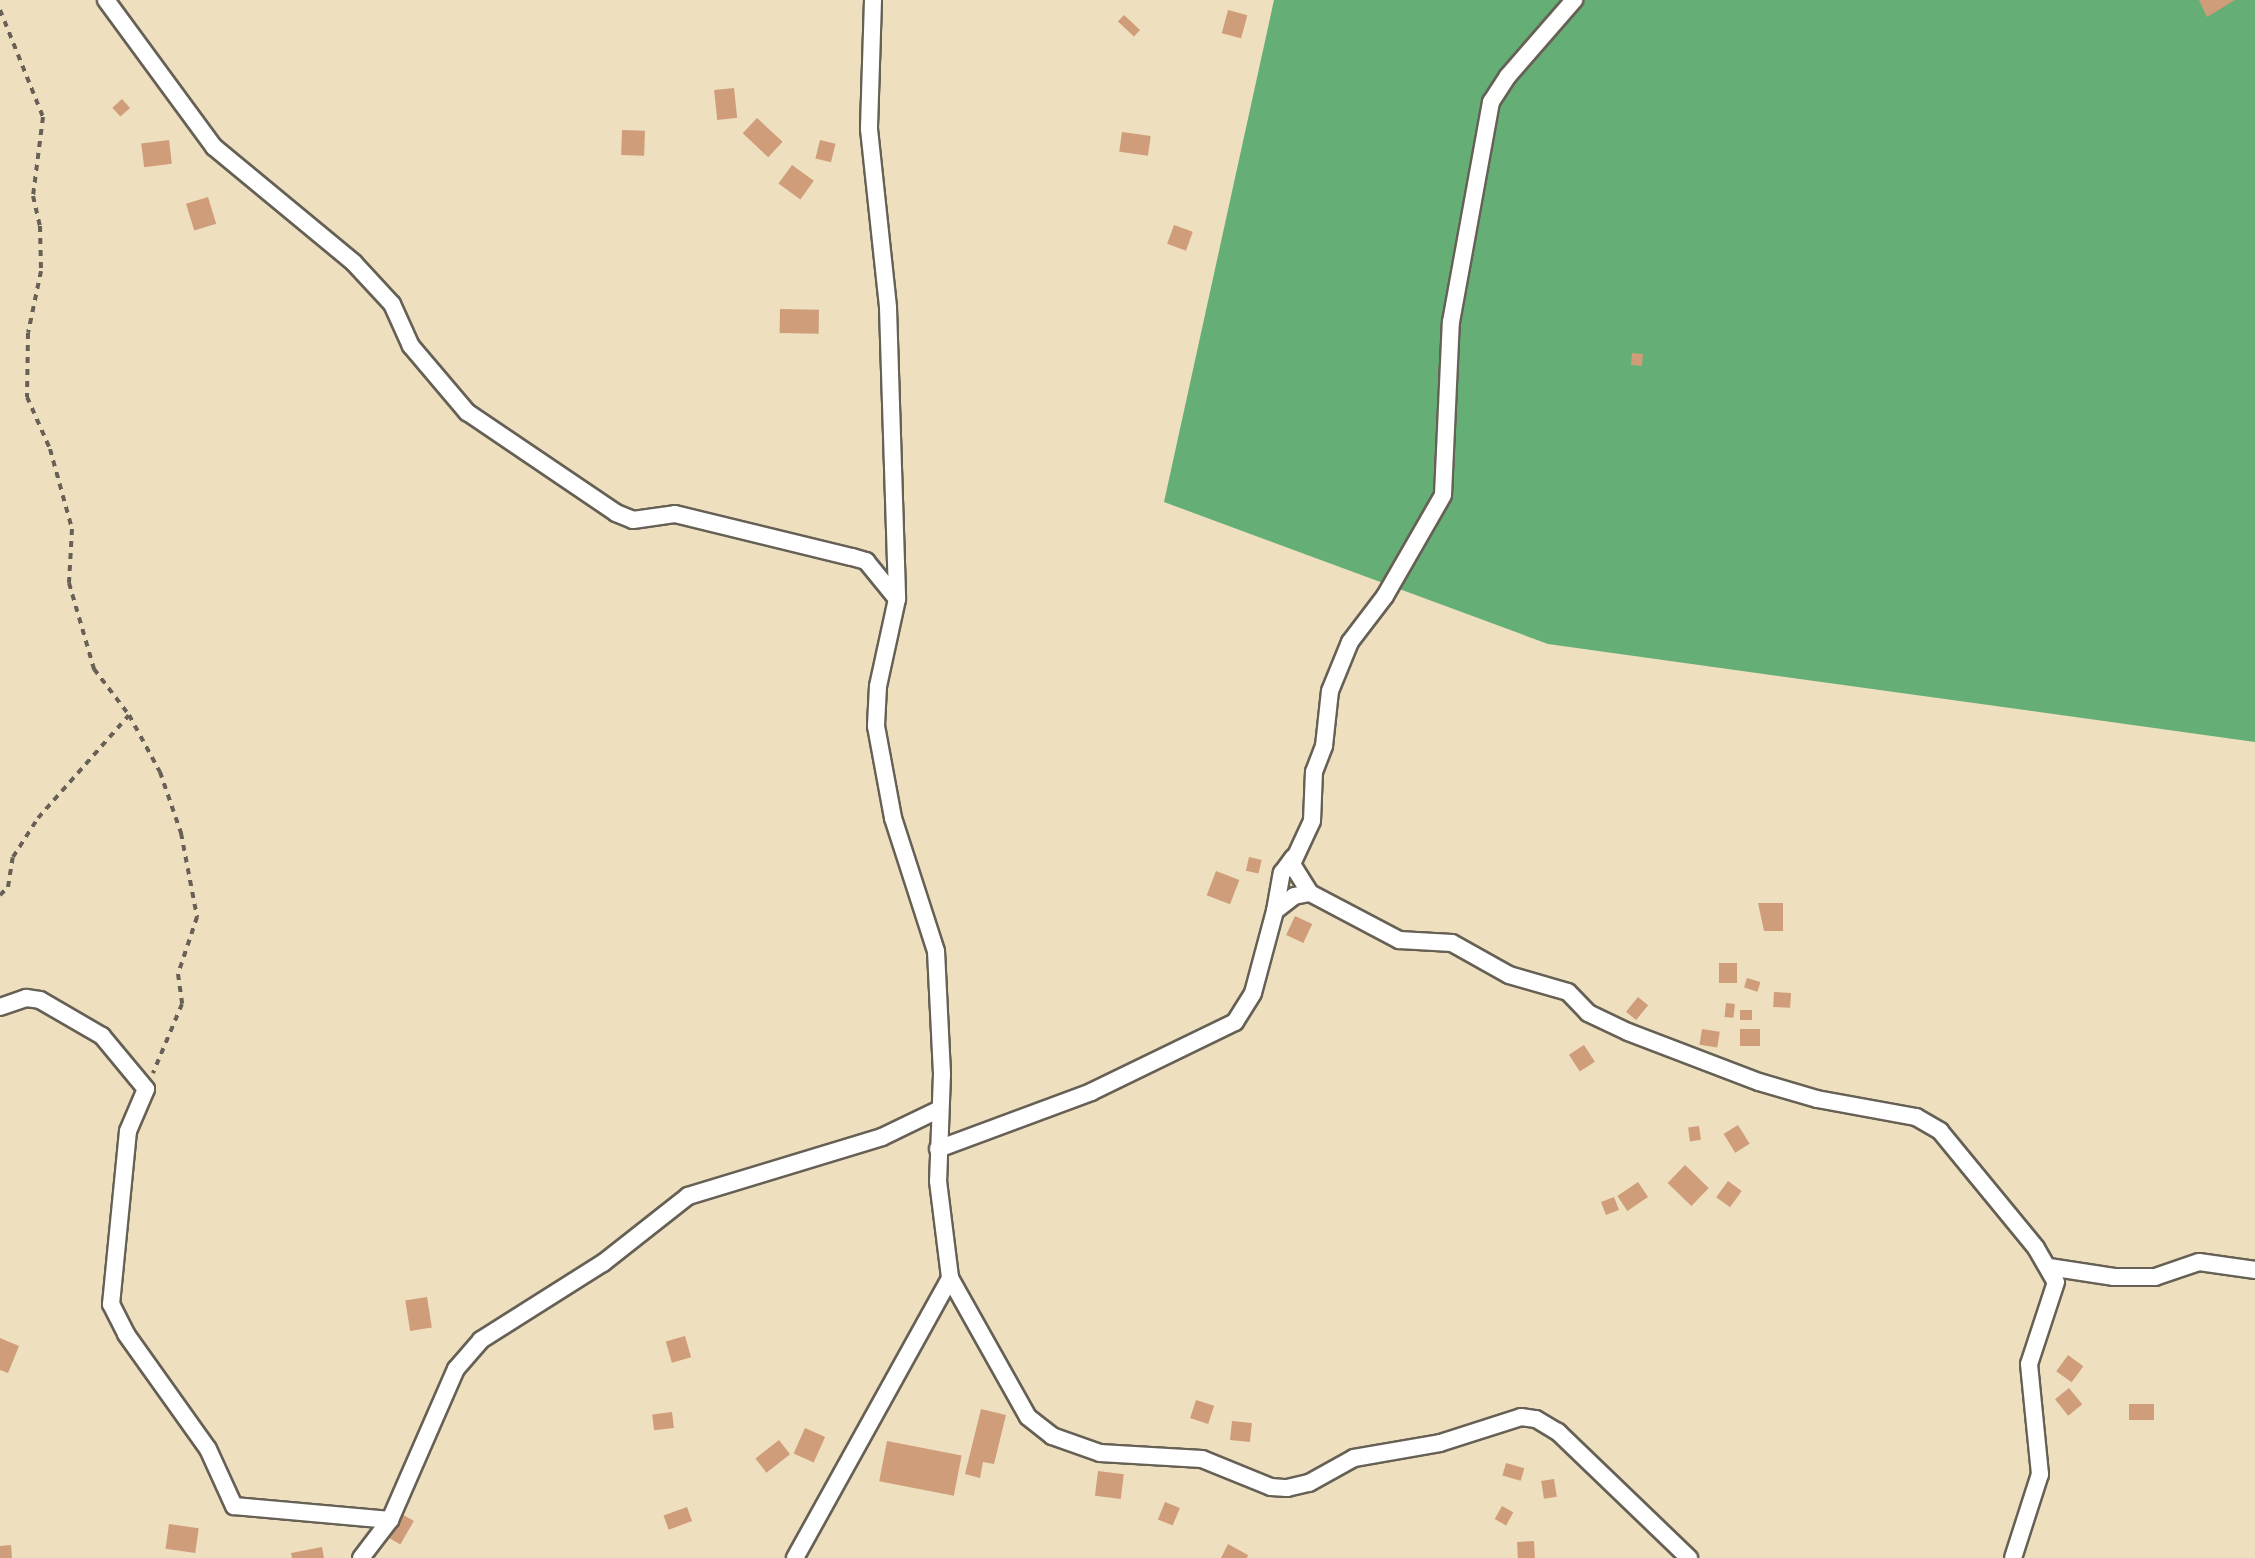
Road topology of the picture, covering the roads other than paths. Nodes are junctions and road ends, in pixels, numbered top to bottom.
1 (106, 0) edge
2 (873, 0) edge
3 (1574, 0) edge
4 (897, 599) junction
5 (1293, 858) junction
6 (1310, 893) junction
7 (1275, 911) junction
8 (0, 1007) edge
9 (940, 1109) junction
10 (938, 1149) junction
11 (2049, 1267) junction
12 (2255, 1270) edge
13 (950, 1278) junction
14 (390, 1520) junction
15 (361, 1558) edge
16 (795, 1558) edge
17 (1689, 1558) edge
18 (2013, 1558) edge

1 - 4 street
2 - 4 street
3 - 5 street
4 - 9 street
5 - 6 street
5 - 7 street
6 - 7 street
6 - 11 street
7 - 10 street
8 - 14 street
9 - 10 street
9 - 14 street
10 - 13 street
11 - 12 street
11 - 18 street
13 - 16 street
13 - 17 street
14 - 15 street

